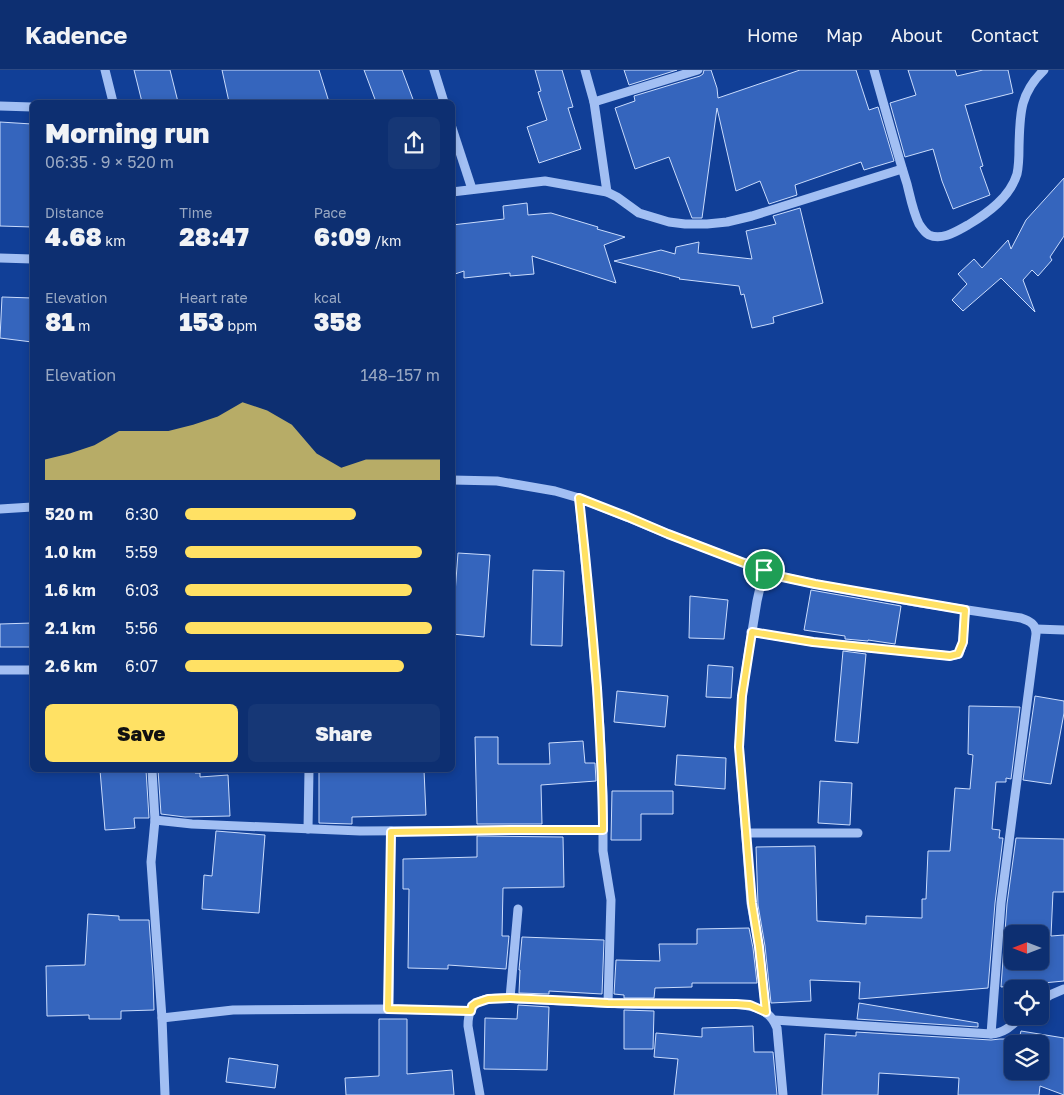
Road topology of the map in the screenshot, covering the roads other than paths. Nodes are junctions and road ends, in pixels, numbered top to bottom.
1 (105, 70) edge
2 (434, 70) edge
3 (585, 70) edge
4 (698, 70) edge
5 (874, 70) edge
6 (1040, 72) edge
7 (112, 100) edge
8 (443, 100) edge
9 (594, 102) junction
10 (0, 106) edge
11 (30, 108) edge
12 (455, 137) edge
13 (902, 169) junction
14 (472, 189) junction
15 (455, 192) edge
16 (607, 192) junction
17 (0, 258) edge
18 (30, 259) edge
19 (455, 480) edge
20 (579, 498) junction
21 (30, 508) edge
22 (0, 509) edge
23 (764, 570) junction
24 (965, 610) junction
25 (1036, 629) junction
26 (1064, 630) edge
27 (752, 632) junction
28 (0, 670) edge
29 (30, 670) edge
30 (152, 772) edge
31 (309, 772) edge
32 (155, 820) junction
33 (308, 829) junction
34 (603, 830) junction
35 (391, 832) junction
36 (746, 833) junction
37 (858, 833) dead end
38 (518, 909) dead end
39 (1064, 989) edge
40 (1049, 996) edge
41 (510, 998) junction
42 (608, 1003) junction
43 (388, 1009) junction
44 (471, 1011) junction
45 (766, 1012) junction
46 (162, 1018) junction
47 (774, 1020) junction
48 (1012, 1025) edge
49 (991, 1034) junction
50 (165, 1095) edge
51 (480, 1095) edge
52 (784, 1095) edge

1 - 7 street
2 - 8 street
3 - 9 street
4 - 9 street
5 - 13 street
6 - 13 street
9 - 16 street
10 - 11 street
12 - 14 street
13 - 16 street
14 - 15 street
14 - 16 street
17 - 18 street
19 - 20 street
20 - 23 street
20 - 34 street
21 - 22 street
23 - 24 street
23 - 27 street
24 - 25 street
24 - 27 street
25 - 26 street
25 - 49 street
27 - 36 street
28 - 29 street
30 - 32 street
31 - 33 street
32 - 33 street
32 - 46 street
33 - 35 street
34 - 35 street
34 - 42 street
35 - 43 street
36 - 37 street
36 - 45 street
38 - 41 street
39 - 40 street
41 - 42 street
41 - 44 street
42 - 45 street
43 - 44 street
43 - 46 street
44 - 51 street
45 - 47 street
46 - 50 street
47 - 49 street
47 - 52 street
48 - 49 street

